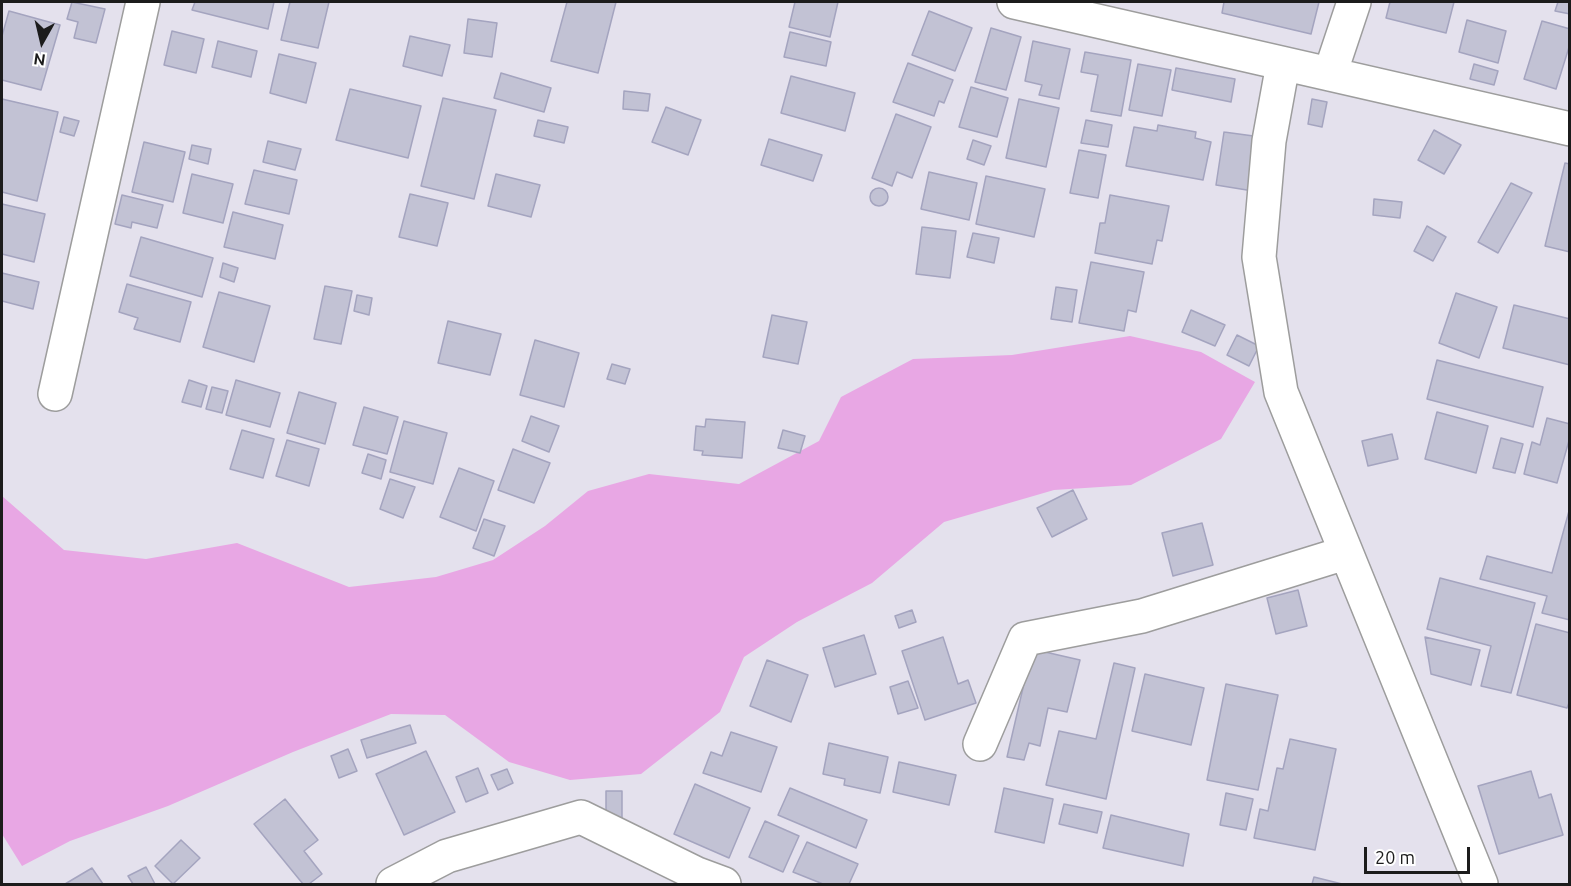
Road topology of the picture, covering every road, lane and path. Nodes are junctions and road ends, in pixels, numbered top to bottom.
1 (143, 2) edge
2 (1014, 2) edge
3 (1354, 2) edge
4 (1283, 64) junction
5 (1330, 74) junction
6 (1569, 129) edge
7 (55, 394) dead end
8 (1346, 553) junction
9 (980, 744) dead end
10 (393, 885) edge
11 (724, 885) edge
12 (1481, 885) edge

1 - 7 street
2 - 4 street
3 - 5 street
4 - 5 street
4 - 8 street
5 - 6 street
8 - 9 street
8 - 12 street
10 - 11 street

